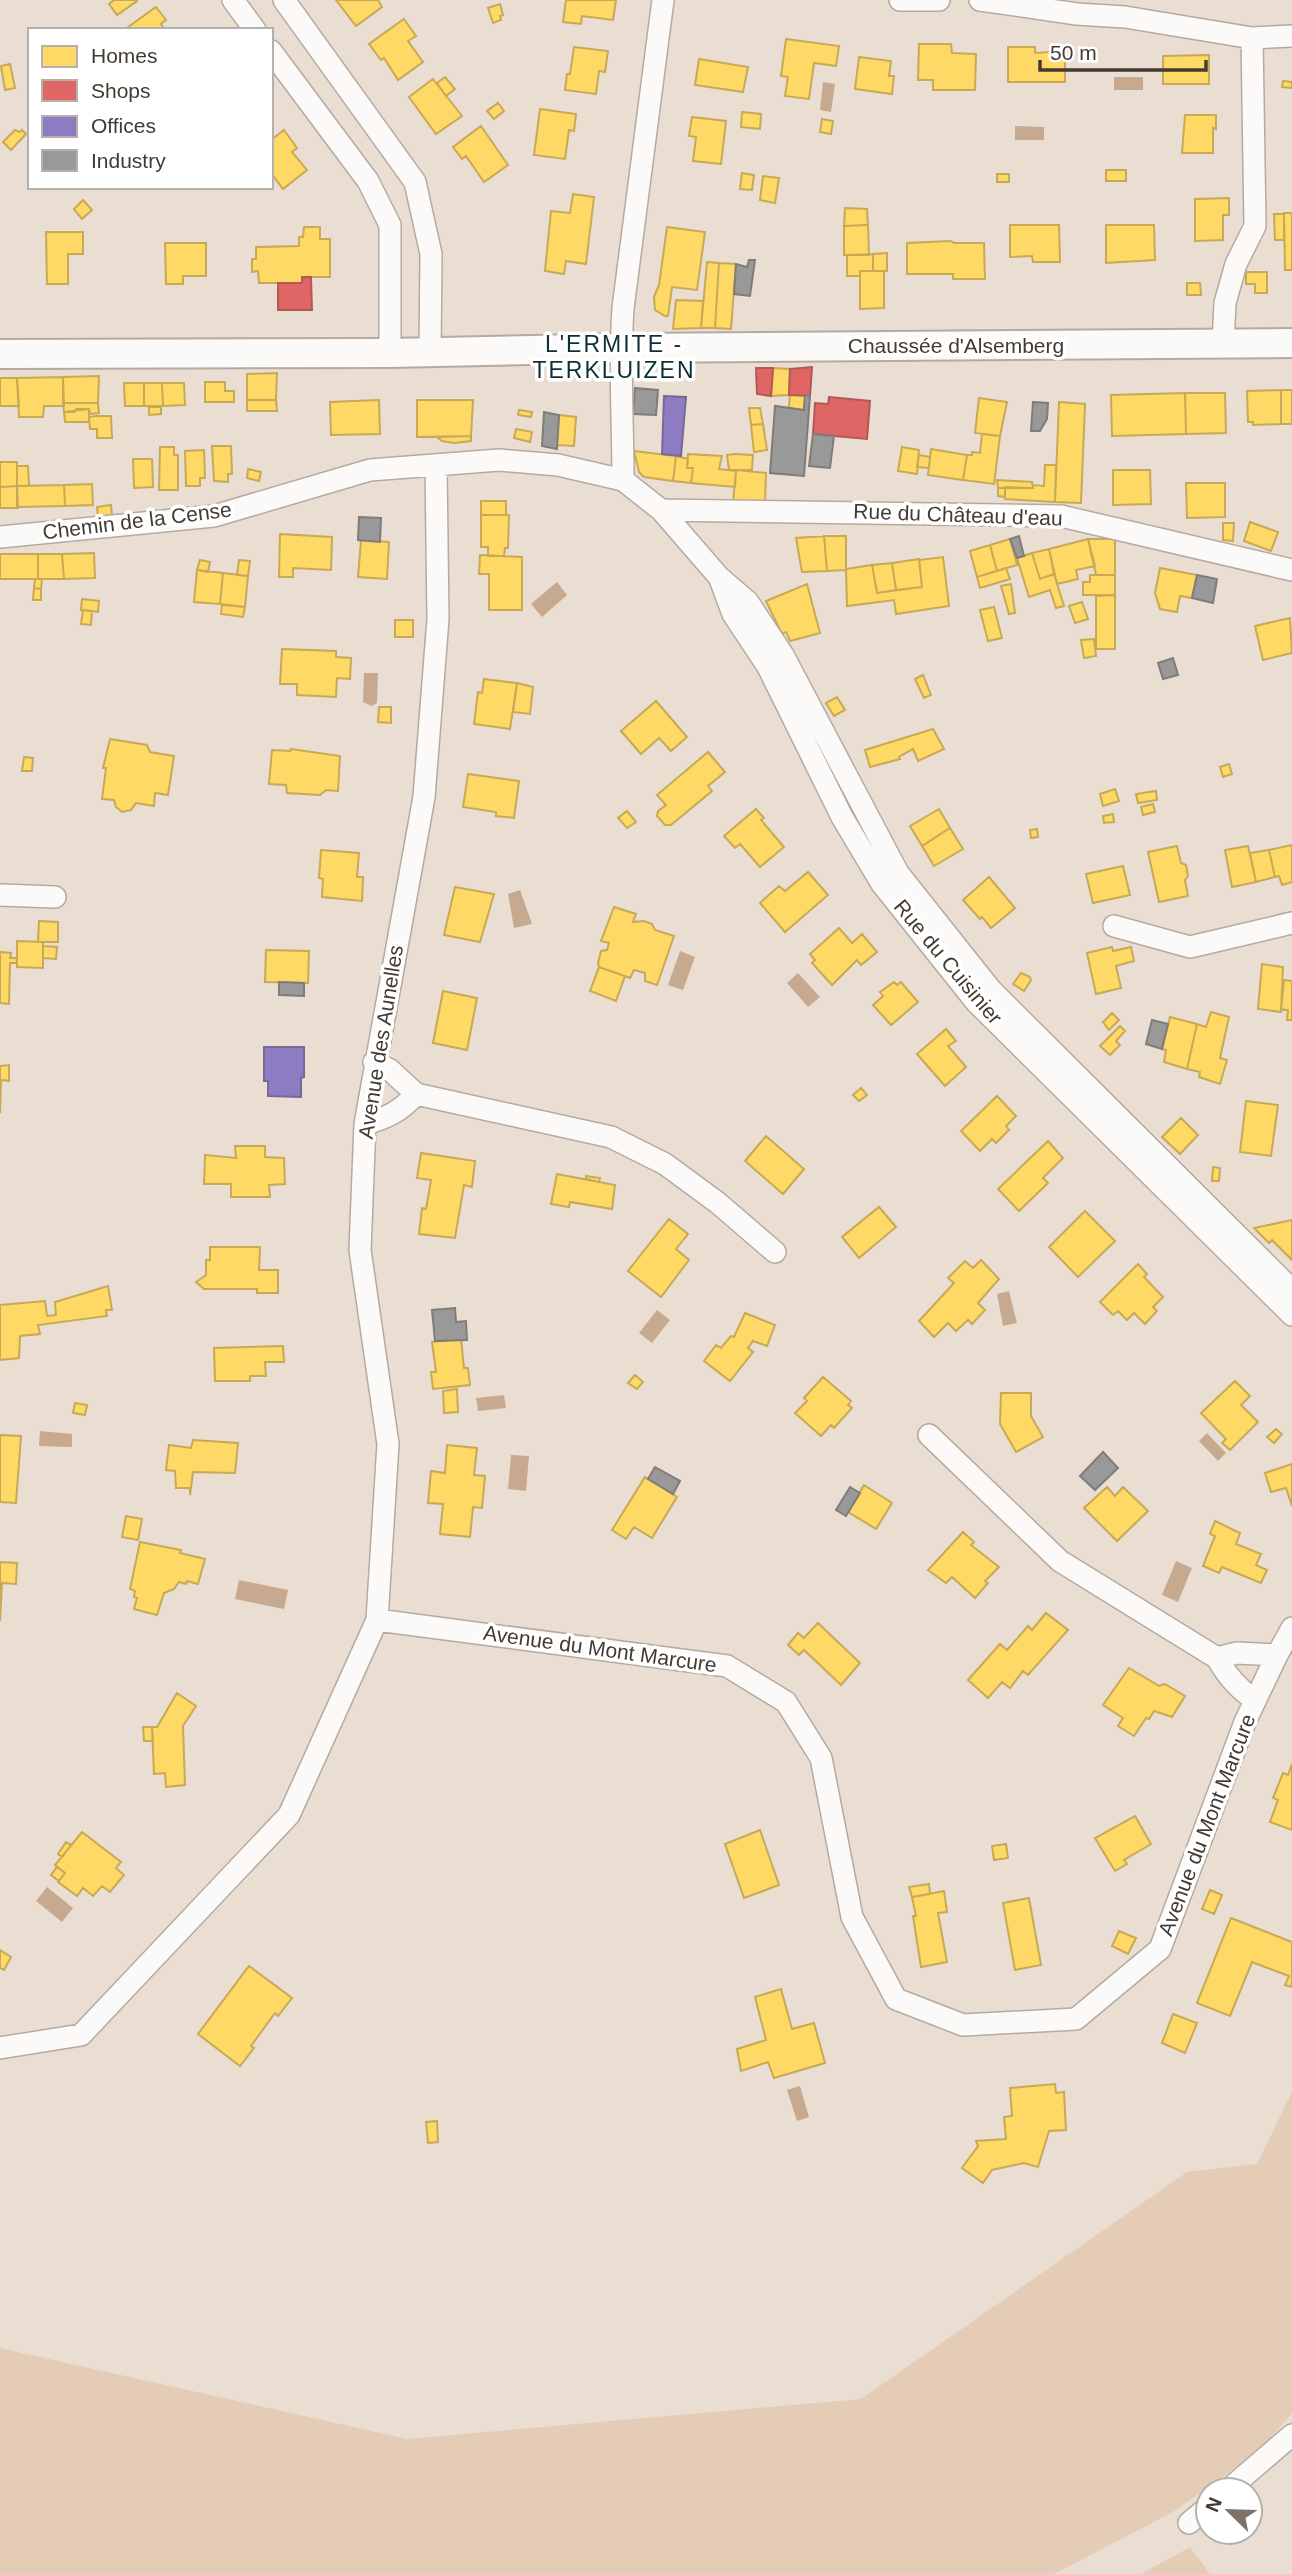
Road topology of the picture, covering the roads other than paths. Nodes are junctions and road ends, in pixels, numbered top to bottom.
1 (233, 0) edge
2 (284, 0) edge
3 (663, 0) edge
4 (900, 0) edge
5 (939, 0) edge
6 (980, 0) edge
7 (254, 28) edge
8 (1292, 36) edge
9 (1252, 38) junction
10 (273, 54) edge
11 (1292, 343) edge
12 (1223, 344) junction
13 (621, 348) junction
14 (430, 352) junction
15 (390, 353) junction
16 (0, 355) edge
17 (436, 465) junction
18 (624, 480) junction
19 (661, 510) junction
20 (0, 537) edge
21 (1292, 570) edge
22 (719, 577) junction
23 (0, 895) edge
24 (55, 897) dead end
25 (1292, 923) edge
26 (1114, 926) dead end
27 (374, 1062) junction
28 (416, 1094) junction
29 (365, 1124) junction
30 (775, 1252) dead end
31 (1292, 1290) edge
32 (1292, 1315) edge
33 (929, 1434) dead end
34 (377, 1620) junction
35 (1292, 1628) edge
36 (1277, 1654) junction
37 (1217, 1658) junction
38 (1255, 1700) junction
39 (0, 2048) edge
40 (1292, 2435) edge
41 (1244, 2476) edge
42 (1194, 2519) edge
43 (1189, 2523) dead end

1 - 7 street
2 - 14 street
3 - 13 street
4 - 5 street
6 - 9 street
8 - 9 street
9 - 12 street
10 - 15 street
11 - 12 main road, Chaussée d'Alsemberg
12 - 13 main road, Chaussée d'Alsemberg
13 - 14 main road, Chaussée d'Alsemberg
13 - 18 street
14 - 15 main road, Chaussée d'Alsemberg
15 - 16 main road, Chaussée d'Alsemberg
17 - 18 street, Chemin de la Cense
17 - 20 street, Chemin de la Cense
17 - 27 street, Avenue des Aunelles
18 - 19 street, Rue du Cuisinier
19 - 21 street, Rue du Château d'eau
19 - 22 street, Rue du Cuisinier
22 - 31 street, Rue du Cuisinier
22 - 32 street, Rue du Cuisinier
23 - 24 street
25 - 26 street
27 - 28 street
27 - 29 street, Avenue des Aunelles
28 - 29 street
28 - 30 street
29 - 34 street, Avenue des Aunelles
33 - 37 street
34 - 38 street, Avenue du Mont Marcure
34 - 39 street
35 - 36 street, Avenue du Mont Marcure
36 - 37 street
36 - 38 street, Avenue du Mont Marcure
37 - 38 street
40 - 41 street
42 - 43 street

